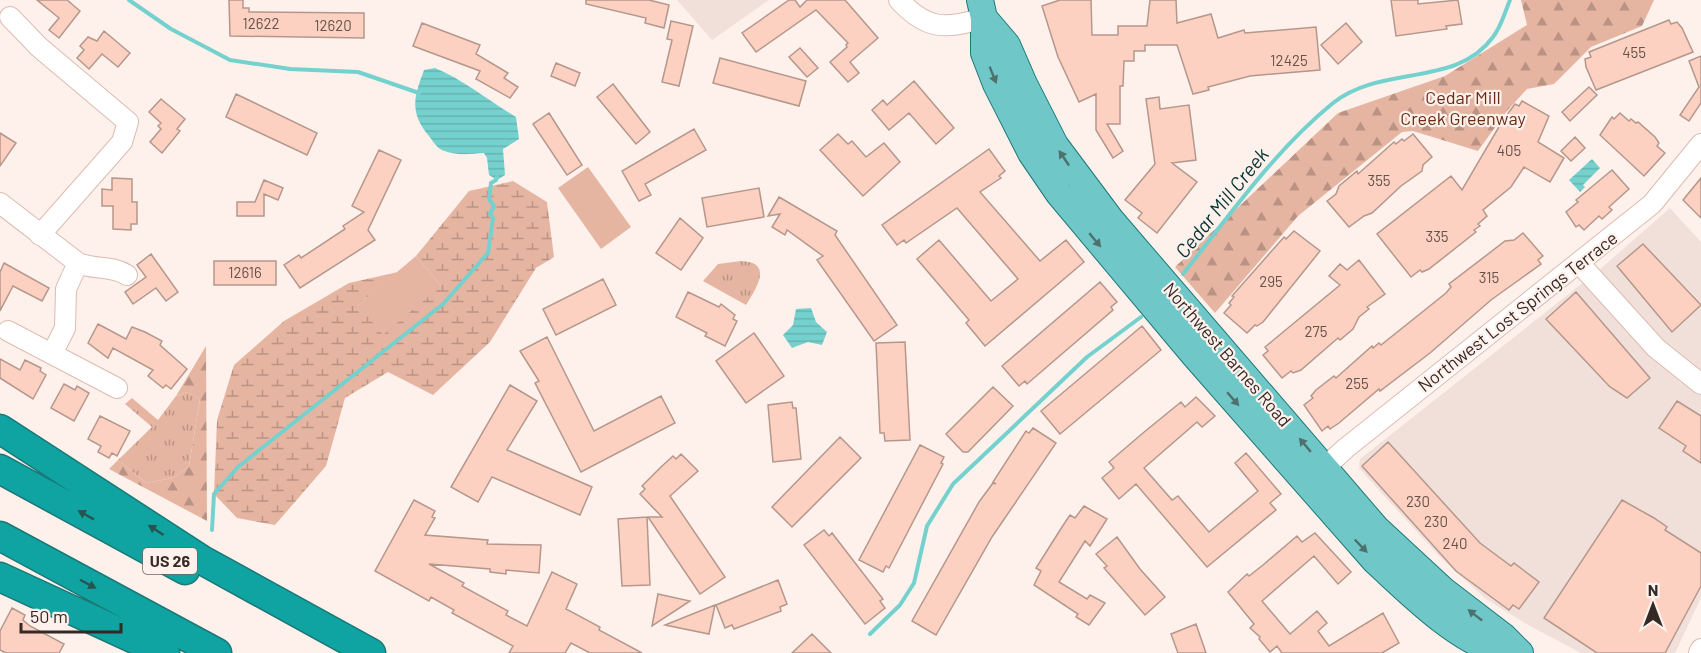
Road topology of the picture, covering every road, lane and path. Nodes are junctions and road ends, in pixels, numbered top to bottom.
1 (899, 0) edge
2 (982, 9) edge
3 (10, 17) dead end
4 (1701, 144) edge
5 (0, 203) edge
6 (40, 235) junction
7 (78, 263) junction
8 (1580, 264) junction
9 (127, 275) dead end
10 (8, 331) dead end
11 (52, 354) junction
12 (1701, 384) edge
13 (117, 388) dead end
14 (0, 429) edge
15 (0, 468) edge
16 (1324, 468) junction
17 (0, 536) edge
18 (0, 577) edge
19 (165, 653) edge
20 (217, 653) edge
21 (340, 653) edge
22 (371, 653) edge
23 (1499, 653) edge
24 (1520, 653) edge

1 - 2 street
16 -> 2 main road, Northwest Barnes Road
2 -> 23 main road, Northwest Barnes Road
3 - 6 street
4 - 8 street, Northwest Lost Springs Terrace
5 - 6 street
6 - 7 street
7 - 9 street
7 - 11 street
8 - 12 street
8 - 16 street, Northwest Lost Springs Terrace
10 - 11 street
11 - 13 street
22 -> 14 highway
21 -> 15 highway, US 26
24 -> 16 main road, Northwest Barnes Road
17 -> 20 highway
18 - 19 highway

